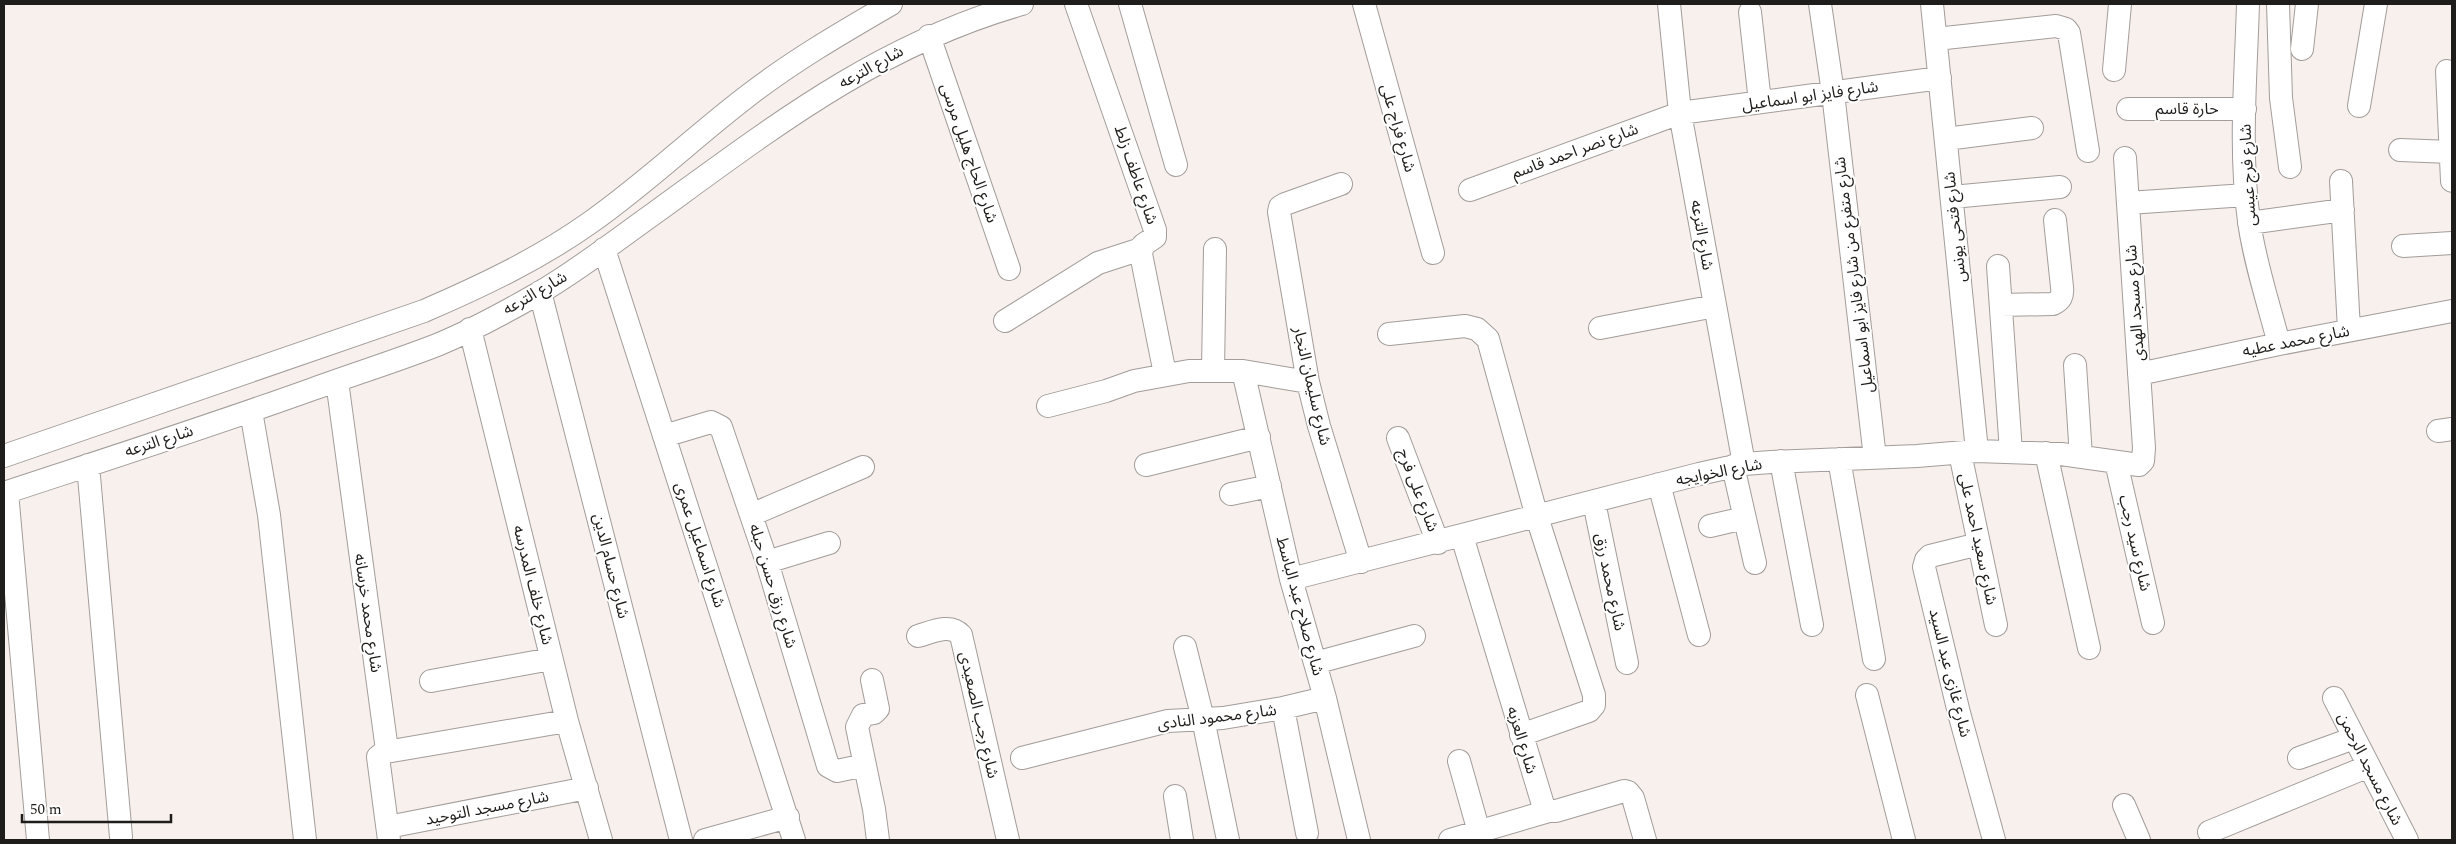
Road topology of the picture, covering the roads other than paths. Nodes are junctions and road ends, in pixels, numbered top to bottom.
1 (892, 4) edge
2 (1022, 4) edge
3 (1076, 4) edge
4 (1130, 4) edge
5 (1364, 4) edge
6 (1670, 4) edge
7 (1820, 4) edge
8 (1932, 4) edge
9 (2120, 4) edge
10 (2248, 4) edge
11 (2278, 4) edge
12 (2307, 4) edge
13 (2376, 4) edge
14 (1750, 12) dead end
15 (929, 36) junction
16 (1936, 39) junction
17 (2302, 48) dead end
18 (2114, 70) dead end
19 (2447, 71) dead end
20 (1940, 78) junction
21 (1833, 92) junction
22 (1760, 102) junction
23 (2358, 106) dead end
24 (2128, 109) dead end
25 (2246, 109) junction
26 (1680, 113) junction
27 (2032, 128) dead end
28 (1946, 139) junction
29 (2400, 150) dead end
30 (2088, 151) dead end
31 (2451, 152) junction
32 (2125, 158) dead end
33 (1176, 165) dead end
34 (2290, 167) dead end
35 (2341, 181) dead end
36 (2452, 181) edge
37 (1340, 184) dead end
38 (2060, 187) dead end
39 (1470, 190) dead end
40 (2246, 195) junction
41 (1952, 197) junction
42 (2128, 203) junction
43 (2343, 210) junction
44 (2055, 220) dead end
45 (2249, 223) junction
46 (2452, 243) edge
47 (2403, 246) dead end
48 (1215, 249) dead end
49 (604, 250) junction
50 (1141, 250) junction
51 (1433, 253) dead end
52 (1998, 266) dead end
53 (1010, 269) dead end
54 (540, 292) junction
55 (2001, 305) junction
56 (1715, 306) junction
57 (2452, 311) edge
58 (1005, 321) dead end
59 (1600, 328) dead end
60 (470, 329) junction
61 (2349, 330) junction
62 (1389, 334) dead end
63 (2279, 344) junction
64 (2075, 365) dead end
65 (1213, 370) junction
66 (1243, 371) junction
67 (1165, 374) junction
68 (2139, 374) junction
69 (337, 380) junction
70 (1308, 382) junction
71 (1048, 406) dead end
72 (251, 411) junction
73 (664, 436) junction
74 (1259, 437) junction
75 (1398, 438) dead end
76 (2144, 448) joint
77 (1968, 452) junction
78 (2012, 452) junction
79 (2046, 453) junction
80 (4, 456) edge
81 (2081, 457) junction
82 (1875, 458) junction
83 (1839, 459) junction
84 (1781, 461) junction
85 (2116, 462) junction
86 (88, 465) junction
87 (1146, 465) dead end
88 (1738, 465) junction
89 (863, 467) dead end
90 (1659, 484) junction
91 (1270, 486) junction
92 (5, 492) edge
93 (1231, 494) dead end
94 (1594, 502) junction
95 (751, 515) junction
96 (1537, 516) junction
97 (1744, 518) junction
98 (1710, 526) dead end
99 (1462, 536) junction
100 (829, 543) dead end
101 (1438, 543) junction
102 (1979, 544) junction
103 (767, 562) junction
104 (1361, 562) junction
105 (1755, 563) dead end
106 (1291, 579) junction
107 (2153, 623) dead end
108 (1812, 624) dead end
109 (1996, 625) dead end
110 (918, 636) dead end
111 (1414, 636) dead end
112 (1699, 636) dead end
113 (1185, 647) dead end
114 (2089, 648) dead end
115 (551, 658) junction
116 (1874, 659) dead end
117 (1315, 663) junction
118 (1627, 663) dead end
119 (431, 680) dead end
120 (872, 680) dead end
121 (1868, 695) dead end
122 (1325, 698) junction
123 (2334, 698) dead end
124 (1283, 708) junction
125 (1203, 719) junction
126 (567, 721) junction
127 (1521, 734) junction
128 (2354, 738) junction
129 (386, 752) junction
130 (1022, 758) dead end
131 (2299, 758) dead end
132 (1459, 761) dead end
133 (865, 766) junction
134 (2369, 766) junction
135 (587, 788) junction
136 (1175, 796) dead end
137 (2124, 805) dead end
138 (1550, 812) junction
139 (788, 817) junction
140 (1480, 832) junction
141 (2209, 832) dead end
142 (1307, 833) dead end
143 (388, 834) edge
144 (121, 837) dead end
145 (38, 840) edge
146 (305, 840) edge
147 (602, 840) edge
148 (682, 840) edge
149 (705, 840) edge
150 (794, 840) edge
151 (878, 840) edge
152 (1008, 840) edge
153 (1182, 840) edge
154 (1228, 840) edge
155 (1359, 840) edge
156 (1450, 840) edge
157 (1645, 840) edge
158 (1904, 840) edge
159 (1994, 840) edge
160 (2139, 840) edge
161 (2407, 840) edge

1 - 80 street, شارع الترعه
2 - 15 street, شارع الترعه
3 - 50 street, شارع عاطف زلط
4 - 33 street
5 - 51 street, شارع فراج على
6 - 26 street, شارع الترعه
7 - 21 street, شارع متفرع من شارع فايز ابو اسماعيل
8 - 16 street, شارع فتحى يونس
9 - 18 street
10 - 25 street, شارع فرج عيسى
11 - 34 street
12 - 17 street
13 - 23 street
14 - 22 street
15 - 49 street, شارع الترعه
15 - 53 street, شارع الحاج هليل مرسى
16 - 20 street, شارع فتحى يونس
16 - 30 street
19 - 31 street
20 - 21 street, شارع فايز ابو اسماعيل
20 - 28 street, شارع فتحى يونس
21 - 22 street, شارع فايز ابو اسماعيل
21 - 82 street, شارع متفرع من شارع فايز ابو اسماعيل
22 - 26 street, شارع فايز ابو اسماعيل
24 - 25 street, حارة قاسم
25 - 40 street, شارع فرج عيسى
26 - 39 street, شارع نصر احمد قاسم
26 - 56 street, شارع الترعه
27 - 28 street
28 - 41 street, شارع فتحى يونس
29 - 31 street
31 - 36 street
32 - 42 street, شارع مسجد الهدى
35 - 43 street
37 - 70 street, شارع سليمان النجار
38 - 41 street
40 - 42 street
40 - 45 street, شارع فرج عيسى
41 - 77 street, شارع فتحى يونس
42 - 68 street, شارع مسجد الهدى
43 - 45 street
43 - 61 street
44 - 55 street
45 - 63 street, شارع فرج عيسى
46 - 47 street
48 - 65 street
49 - 54 street, شارع الترعه
49 - 73 street, شارع اسماعيل عمرى
50 - 58 street
50 - 67 street, شارع عاطف زلط
52 - 55 street
54 - 60 street, شارع الترعه
54 - 148 street, شارع حسام الدين
55 - 78 street
56 - 59 street
56 - 88 street, شارع الترعه
57 - 61 street, شارع محمد عطيه
60 - 69 street, شارع الترعه
60 - 115 street, شارع خلف المدرسه
61 - 63 street, شارع محمد عطيه
62 - 96 street
63 - 68 street, شارع محمد عطيه
64 - 81 street
65 - 66 street
65 - 67 street
66 - 70 street
66 - 74 street, شارع صلاح عبد الباسط
67 - 71 street
68 - 76 street, شارع مسجد الهدى
69 - 72 street, شارع الترعه
69 - 129 street, شارع محمد خرسانه
70 - 104 street, شارع سليمان النجار
72 - 86 street, شارع الترعه
72 - 146 street
73 - 95 street, شارع رزق حسن حبله
73 - 139 street, شارع اسماعيل عمرى
74 - 87 street
74 - 91 street, شارع صلاح عبد الباسط
75 - 101 street, شارع على فرج
76 - 85 street, شارع الخوايجه
77 - 78 street, شارع الخوايجه
77 - 82 street, شارع الخوايجه
77 - 102 street, شارع سعيد احمد على
78 - 79 street, شارع الخوايجه
79 - 81 street, شارع الخوايجه
79 - 114 street
81 - 85 street, شارع الخوايجه
82 - 83 street, شارع الخوايجه
83 - 84 street, شارع الخوايجه
83 - 116 street
84 - 88 street, شارع الخوايجه
84 - 108 street
85 - 107 street, شارع سيد رجب
86 - 92 street, شارع الترعه
86 - 144 street
88 - 90 street, شارع الخوايجه
88 - 97 street, شارع الترعه
89 - 95 street
90 - 94 street, شارع الخوايجه
90 - 112 street
91 - 93 street
91 - 106 street, شارع صلاح عبد الباسط
92 - 145 street
94 - 96 street, شارع الخوايجه
94 - 118 street, شارع محمد رزق
95 - 103 street, شارع رزق حسن حبله
96 - 99 street, شارع الخوايجه
96 - 127 street
97 - 98 street
97 - 105 street, شارع الترعه
99 - 101 street, شارع الخوايجه
99 - 127 street, شارع العزبه
100 - 103 street
101 - 104 street, شارع الخوايجه
102 - 109 street, شارع سعيد احمد على
102 - 159 street, شارع غازى عبد السيد
103 - 133 street, شارع رزق حسن حبله
104 - 106 street, شارع الخوايجه
106 - 117 street, شارع صلاح عبد الباسط
110 - 152 street, شارع رجب الصعيدى
111 - 117 street
113 - 125 street
115 - 119 street
115 - 126 street, شارع خلف المدرسه
117 - 122 street, شارع صلاح عبد الباسط
120 - 133 street
121 - 158 street
122 - 124 street, شارع محمود النادى
122 - 155 street, شارع صلاح عبد الباسط
123 - 128 street, شارع مسجد الرحمن
124 - 125 street, شارع محمود النادى
124 - 142 street
125 - 130 street, شارع محمود النادى
125 - 154 street
126 - 129 street
126 - 135 street, شارع خلف المدرسه
127 - 138 street, شارع العزبه
128 - 131 street
128 - 134 street, شارع مسجد الرحمن
129 - 143 street, شارع محمد خرسانه
132 - 140 street
133 - 151 street
134 - 141 street
134 - 161 street, شارع مسجد الرحمن
135 - 143 street, شارع مسجد التوحيد
135 - 147 street, شارع خلف المدرسه
136 - 153 street
137 - 160 street
138 - 140 street
138 - 157 street
139 - 149 street
139 - 150 street, شارع اسماعيل عمرى
140 - 156 street

